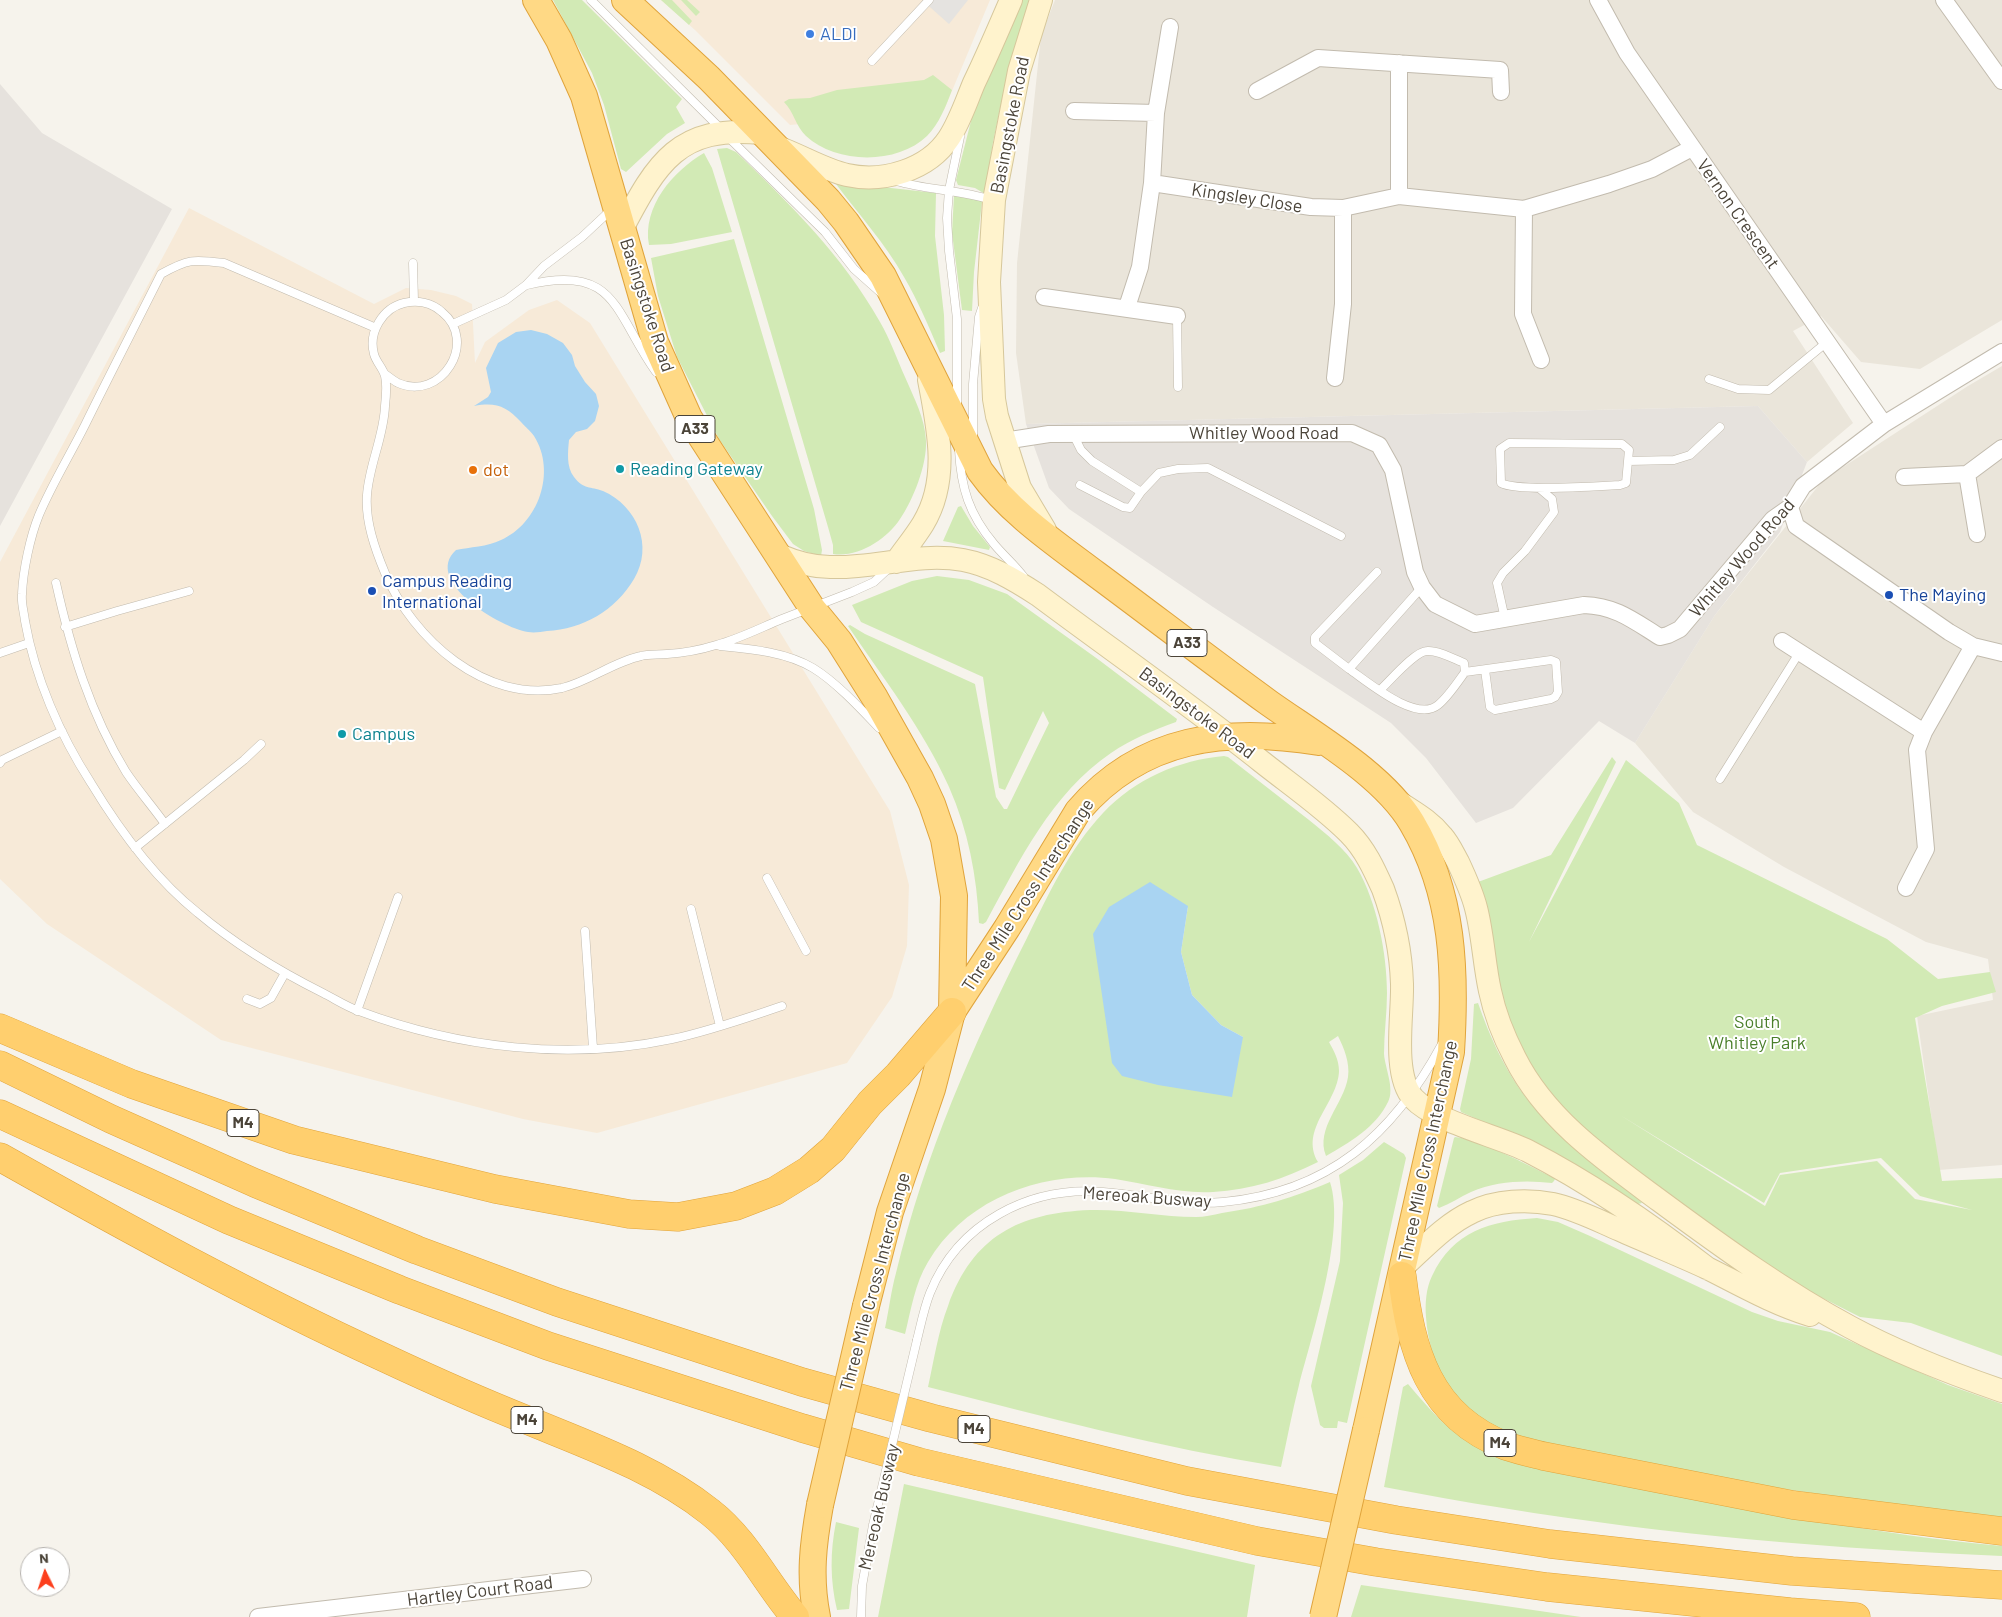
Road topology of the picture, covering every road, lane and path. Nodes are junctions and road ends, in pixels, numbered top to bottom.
1 (536, 0) edge
2 (591, 0) edge
3 (625, 0) edge
4 (929, 0) edge
5 (1011, 0) edge
6 (1041, 0) edge
7 (1598, 0) edge
8 (1944, 0) edge
9 (1170, 27) dead end
10 (872, 61) dead end
11 (1399, 63) junction
12 (2002, 81) edge
13 (1257, 91) dead end
14 (1501, 92) dead end
15 (966, 104) junction
16 (1074, 111) dead end
17 (1156, 113) junction
18 (723, 132) junction
19 (768, 140) junction
20 (1692, 148) junction
21 (882, 177) junction
22 (1152, 183) junction
23 (949, 190) junction
24 (1399, 196) junction
25 (994, 200) junction
26 (628, 202) junction
27 (1343, 208) junction
28 (1524, 209) junction
29 (413, 264) dead end
30 (989, 282) junction
31 (526, 286) junction
32 (1044, 296) dead end
33 (414, 301) junction
34 (1127, 307) junction
35 (902, 312) junction
36 (1177, 316) joint
37 (453, 324) junction
38 (376, 328) junction
39 (1827, 342) junction
40 (2002, 352) edge
41 (1541, 360) dead end
42 (926, 364) junction
43 (385, 374) junction
44 (1335, 378) dead end
45 (1709, 379) dead end
46 (1178, 387) dead end
47 (689, 418) junction
48 (1884, 424) junction
49 (958, 427) junction
50 (1720, 427) dead end
51 (1073, 434) junction
52 (1004, 441) junction
53 (2002, 448) edge
54 (1628, 460) junction
55 (980, 471) junction
56 (1967, 474) junction
57 (1904, 477) dead end
58 (1080, 485) dead end
59 (1539, 488) junction
60 (1141, 492) junction
61 (1790, 507) junction
62 (1978, 534) dead end
63 (1341, 536) dead end
64 (1052, 540) junction
65 (778, 555) junction
66 (896, 562) junction
67 (1377, 572) dead end
68 (56, 583) dead end
69 (1422, 587) junction
70 (189, 591) dead end
71 (1038, 595) junction
72 (812, 608) junction
73 (1505, 619) junction
74 (65, 627) junction
75 (1782, 641) dead end
76 (29, 643) junction
77 (715, 646) junction
78 (1973, 646) junction
79 (0, 653) edge
80 (1799, 653) junction
81 (2002, 653) edge
82 (1349, 669) junction
83 (1485, 670) junction
84 (1466, 672) junction
85 (1380, 690) junction
86 (62, 731) junction
87 (1924, 732) junction
88 (1229, 736) junction
89 (1325, 743) junction
90 (261, 744) dead end
91 (909, 758) junction
92 (0, 764) edge
93 (1720, 780) dead end
94 (1395, 800) junction
95 (165, 824) junction
96 (135, 848) junction
97 (767, 878) dead end
98 (1906, 888) dead end
99 (398, 897) dead end
100 (691, 909) dead end
101 (586, 931) dead end
102 (806, 951) dead end
103 (285, 973) junction
104 (248, 999) dead end
105 (782, 1006) dead end
106 (357, 1011) junction
107 (952, 1012) junction
108 (1453, 1024) junction
109 (720, 1026) junction
110 (0, 1028) edge
111 (593, 1048) junction
112 (0, 1065) edge
113 (1410, 1094) junction
114 (0, 1114) edge
115 (1438, 1114) junction
116 (0, 1157) edge
117 (1706, 1268) junction
118 (1403, 1271) junction
119 (1850, 1327) junction
120 (2002, 1391) edge
121 (2002, 1531) edge
122 (583, 1579) dead end
123 (2002, 1585) edge
124 (258, 1617) edge
125 (795, 1617) edge
126 (817, 1617) edge
127 (861, 1617) edge
128 (1323, 1617) edge
129 (1856, 1617) edge

1 - 26 highway, A33
2 - 18 lane
3 - 19 highway, A33
4 - 10 lane
5 - 15 main road, Basingstoke Road
6 - 25 main road, Basingstoke Road
7 - 20 street, Vernon Crescent
8 - 12 street
9 - 17 street
11 - 13 street
11 - 14 street
11 - 24 street
15 - 21 main road, Basingstoke Road
15 - 23 lane
16 - 17 street
17 - 22 street
18 - 19 main road, Basingstoke Road
18 - 26 main road, Basingstoke Road
18 - 35 lane
19 - 21 main road, Basingstoke Road
19 - 35 highway, Basingstoke Road / A33
20 - 28 street, Kingsley Close
20 - 39 street, Vernon Crescent
21 - 23 lane
22 - 27 street, Kingsley Close
22 - 34 street
23 - 25 lane
23 - 49 lane
24 - 27 street, Kingsley Close
24 - 28 street, Kingsley Close
25 - 30 main road, Basingstoke Road
26 - 31 lane
26 - 47 highway, Basingstoke Road / A33
27 - 44 street
28 - 41 street
29 - 33 lane
30 - 52 main road, Basingstoke Road
30 - 55 lane
31 - 37 lane
31 - 47 lane
32 - 34 street
33 - 37 lane
33 - 38 lane
34 - 36 street
35 - 42 highway, Basingstoke Road / A33
36 - 46 lane
37 - 43 lane
38 - 43 lane
38 - 76 lane
39 - 45 lane
39 - 48 street, Vernon Crescent
40 - 48 street, Whitley Wood Road
42 - 49 highway, Basingstoke Road / A33
42 - 66 main road
43 - 77 lane
47 - 65 highway, Basingstoke Road / A33
48 - 61 street, Whitley Wood Road
49 - 55 highway, Basingstoke Road / A33
49 - 71 lane
50 - 54 lane
51 - 52 street, Whitley Wood Road
51 - 60 lane
51 - 69 street, Whitley Wood Road
52 - 64 main road, Basingstoke Road
53 - 56 street
54 - 59 lane
54 - 59 lane
55 - 64 highway, Basingstoke Road / A33
56 - 57 street
56 - 62 street
58 - 60 lane
59 - 73 lane
60 - 63 lane
61 - 73 street, Whitley Wood Road
61 - 78 street
64 - 89 highway, Basingstoke Road / A33
65 - 66 main road, Basingstoke Road
65 - 72 highway, Basingstoke Road / A33
66 - 71 main road, Basingstoke Road
66 - 72 lane
67 - 82 lane
68 - 74 lane
69 - 73 street, Whitley Wood Road
69 - 82 lane
70 - 74 lane
71 - 88 main road, Basingstoke Road
72 - 77 lane
72 - 91 highway, Basingstoke Road / A33
74 - 95 lane
75 - 80 street
76 - 79 lane
76 - 86 lane
77 - 91 lane
78 - 81 street
78 - 87 street
80 - 87 street
80 - 93 lane
82 - 85 lane
83 - 83 lane
83 - 84 lane
84 - 85 lane
84 - 85 lane
86 - 92 lane
86 - 96 lane
87 - 98 street
88 - 89 highway, Three Mile Cross Interchange
88 - 107 highway, Three Mile Cross Interchange
88 - 113 main road, Basingstoke Road
89 - 94 highway, Three Mile Cross Interchange
90 - 95 lane
91 - 107 highway, Basingstoke Road / A33
94 - 108 highway, Three Mile Cross Interchange
94 - 119 main road
95 - 96 lane
96 - 103 lane
97 - 102 lane
99 - 106 lane
100 - 109 lane
101 - 111 lane
103 - 104 lane
103 - 106 lane
105 - 109 lane
106 - 111 lane
107 - 110 highway, M4
107 - 126 highway, Three Mile Cross Interchange, bridge
108 - 113 lane, Mereoak Busway
108 - 115 highway, Three Mile Cross Interchange
109 - 111 lane
112 - 123 highway, M4
113 - 115 main road
113 - 127 lane, Mereoak Busway, bridge
114 - 129 highway
115 - 117 main road
115 - 118 highway, Three Mile Cross Interchange
116 - 125 highway, M4
117 - 118 main road
117 - 119 main road
118 - 121 highway, M4
118 - 128 highway, Three Mile Cross Interchange, bridge
119 - 120 main road
122 - 124 street, Hartley Court Road

